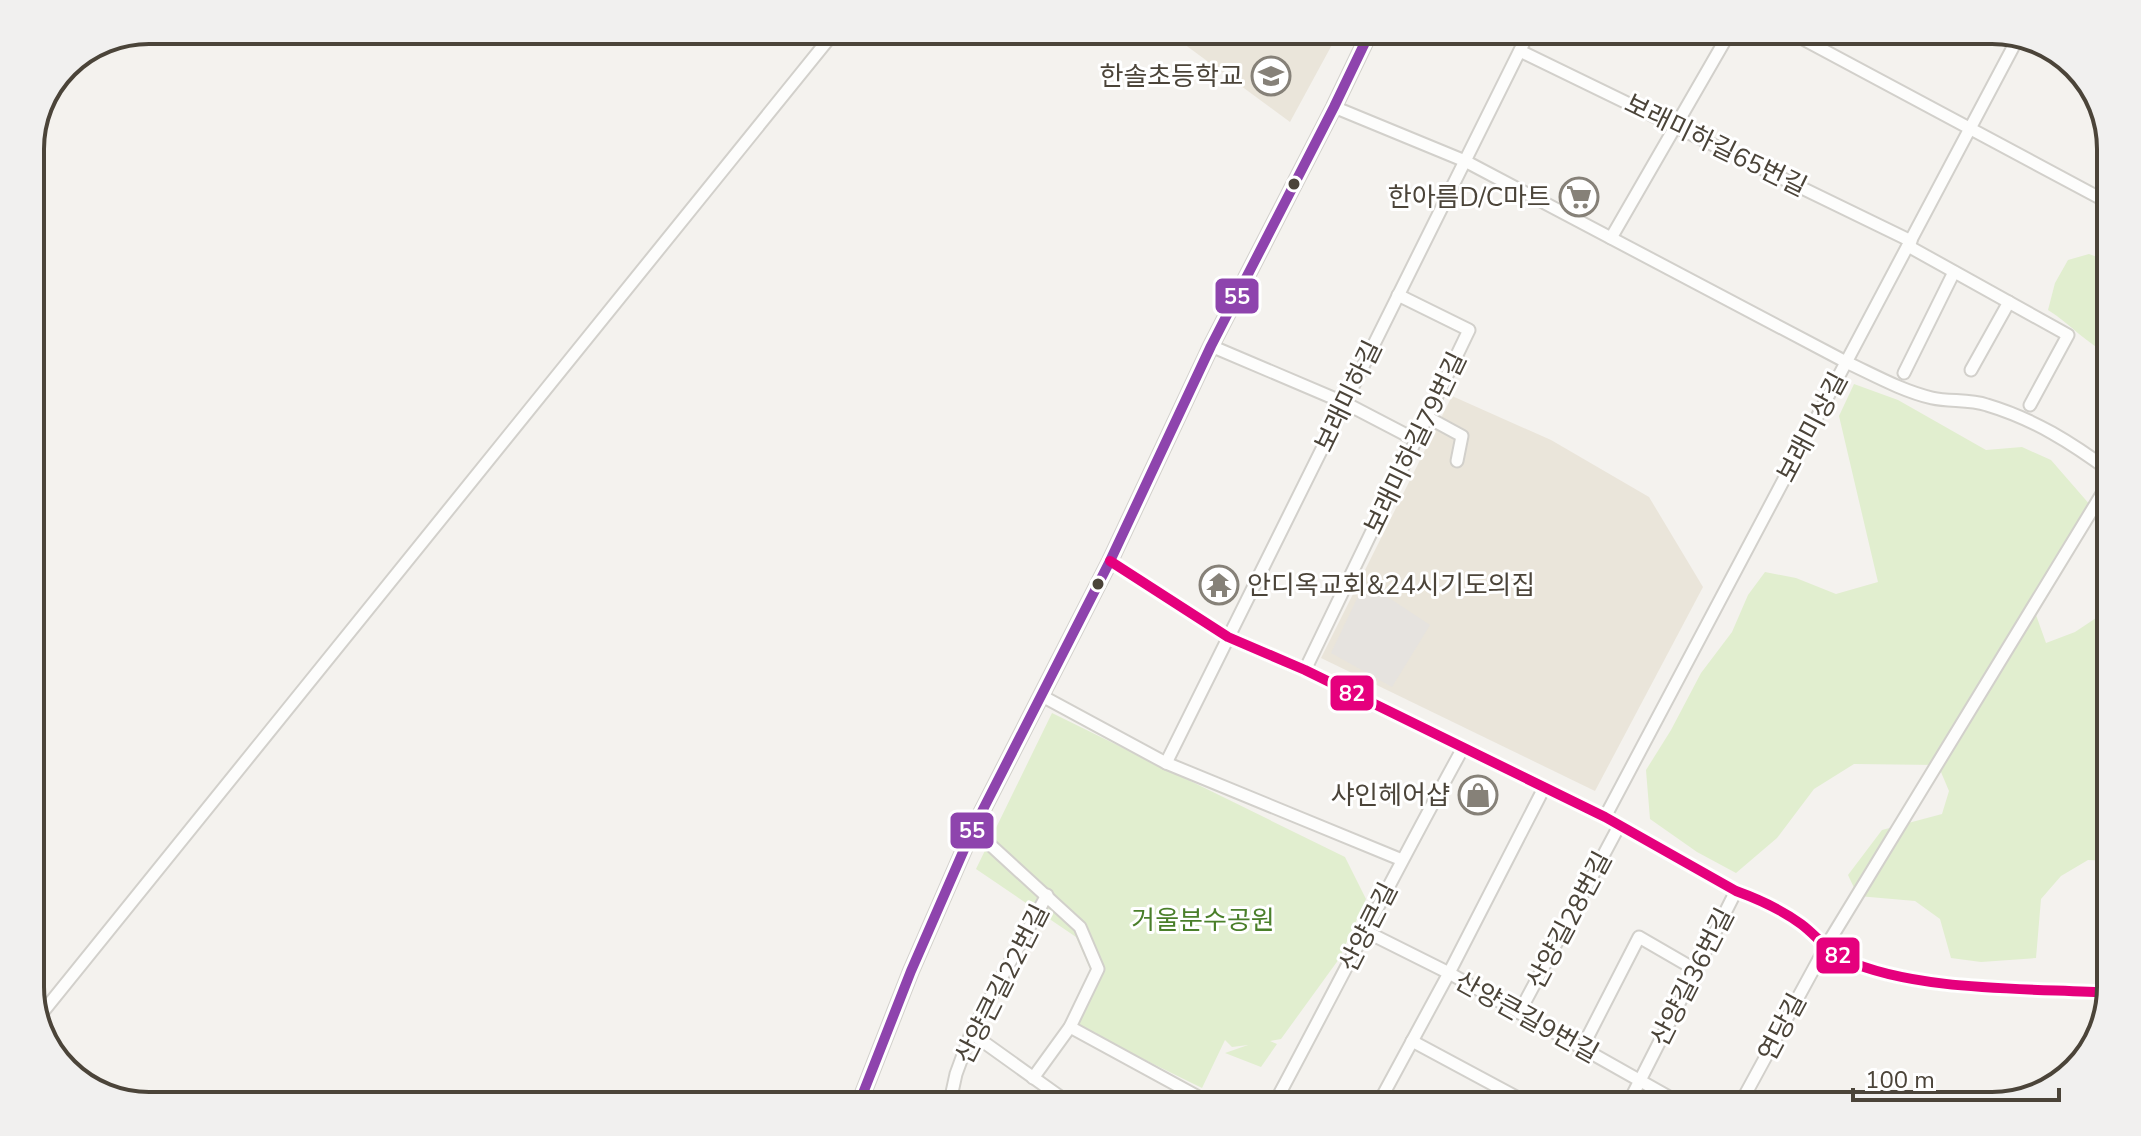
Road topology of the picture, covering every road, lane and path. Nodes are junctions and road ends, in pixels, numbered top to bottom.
1 (825, 44) edge
2 (1364, 44) edge
3 (1523, 44) edge
4 (1723, 44) edge
5 (1812, 44) edge
6 (2013, 47) edge
7 (1520, 51) junction
8 (1334, 107) junction
9 (1676, 125) junction
10 (1970, 129) junction
11 (1465, 161) junction
12 (2097, 197) edge
13 (1611, 238) junction
14 (1909, 244) junction
15 (1954, 272) junction
16 (1398, 295) junction
17 (2009, 302) junction
18 (1211, 346) junction
19 (1846, 362) junction
20 (1971, 370) dead end
21 (1904, 373) dead end
22 (1345, 403) junction
23 (2030, 405) dead end
24 (1427, 417) junction
25 (1416, 440) junction
26 (1457, 461) dead end
27 (2097, 462) edge
28 (2097, 502) edge
29 (1110, 561) junction
30 (1228, 637) junction
31 (1305, 670) junction
32 (1042, 696) junction
33 (1463, 748) junction
34 (1166, 763) junction
35 (1544, 788) junction
36 (1605, 817) junction
37 (1619, 826) junction
38 (973, 829) junction
39 (1402, 860) junction
40 (1736, 891) junction
41 (1047, 895) junction
42 (1367, 932) junction
43 (1825, 948) junction
44 (1696, 970) junction
45 (1449, 973) junction
46 (2096, 992) edge
47 (46, 1008) edge
48 (1519, 1013) junction
49 (1070, 1027) junction
50 (971, 1033) junction
51 (1412, 1041) junction
52 (1582, 1048) junction
53 (1033, 1078) junction
54 (1640, 1081) junction
55 (863, 1092) edge
56 (952, 1092) edge
57 (1053, 1092) edge
58 (1189, 1092) edge
59 (1281, 1092) edge
60 (1385, 1092) edge
61 (1507, 1092) edge
62 (1634, 1092) edge
63 (1660, 1092) edge
64 (1747, 1092) edge

1 - 47 street
2 - 8 street
3 - 7 street, 보래미하길
4 - 9 street
5 - 10 street
6 - 10 street, 보래미상길
7 - 9 street, 보래미하길65번길
7 - 11 street, 보래미하길
8 - 11 street
8 - 18 street
9 - 13 street
9 - 14 street, 보래미하길65번길
10 - 12 street
10 - 14 street, 보래미상길
11 - 13 street
11 - 16 street, 보래미하길
13 - 19 street
14 - 15 street, 보래미하길65번길
14 - 19 street, 보래미상길
15 - 17 street, 보래미하길65번길
15 - 21 street
16 - 22 street, 보래미하길
16 - 24 street, 보래미하길79번길
17 - 20 street
17 - 23 street, 보래미하길65번길
18 - 22 street
18 - 29 street
19 - 27 street
19 - 36 street, 보래미상길
22 - 25 street
22 - 30 street, 보래미하길
24 - 25 street, 보래미하길79번길
24 - 26 street
25 - 31 street, 보래미하길79번길
28 - 43 street, 연당길
29 - 30 street
29 - 32 street
30 - 31 street
30 - 34 street, 보래미하길
31 - 33 street
32 - 34 street
32 - 38 street
33 - 35 street
33 - 39 street, 산양큰길
34 - 39 street
35 - 36 street
35 - 45 street
36 - 37 street
37 - 40 street
37 - 48 street, 산양길28번길
38 - 41 street
38 - 55 street
39 - 42 street, 산양큰길
40 - 43 street
40 - 44 street, 산양길36번길
41 - 49 street, 산양큰길22번길
41 - 50 street, 산양큰길22번길
42 - 45 street, 산양큰길9번길
42 - 59 street, 산양큰길
43 - 46 street
43 - 64 street, 연당길
44 - 52 street
44 - 54 street, 산양길36번길
45 - 48 street, 산양큰길9번길
45 - 51 street
48 - 52 street, 산양큰길9번길
49 - 53 street, 산양큰길22번길
49 - 58 street
50 - 53 street
50 - 56 street, 산양큰길22번길
51 - 60 street
51 - 61 street
52 - 54 street, 산양큰길9번길
53 - 57 street
54 - 62 street, 산양길36번길
54 - 63 street, 산양큰길9번길

